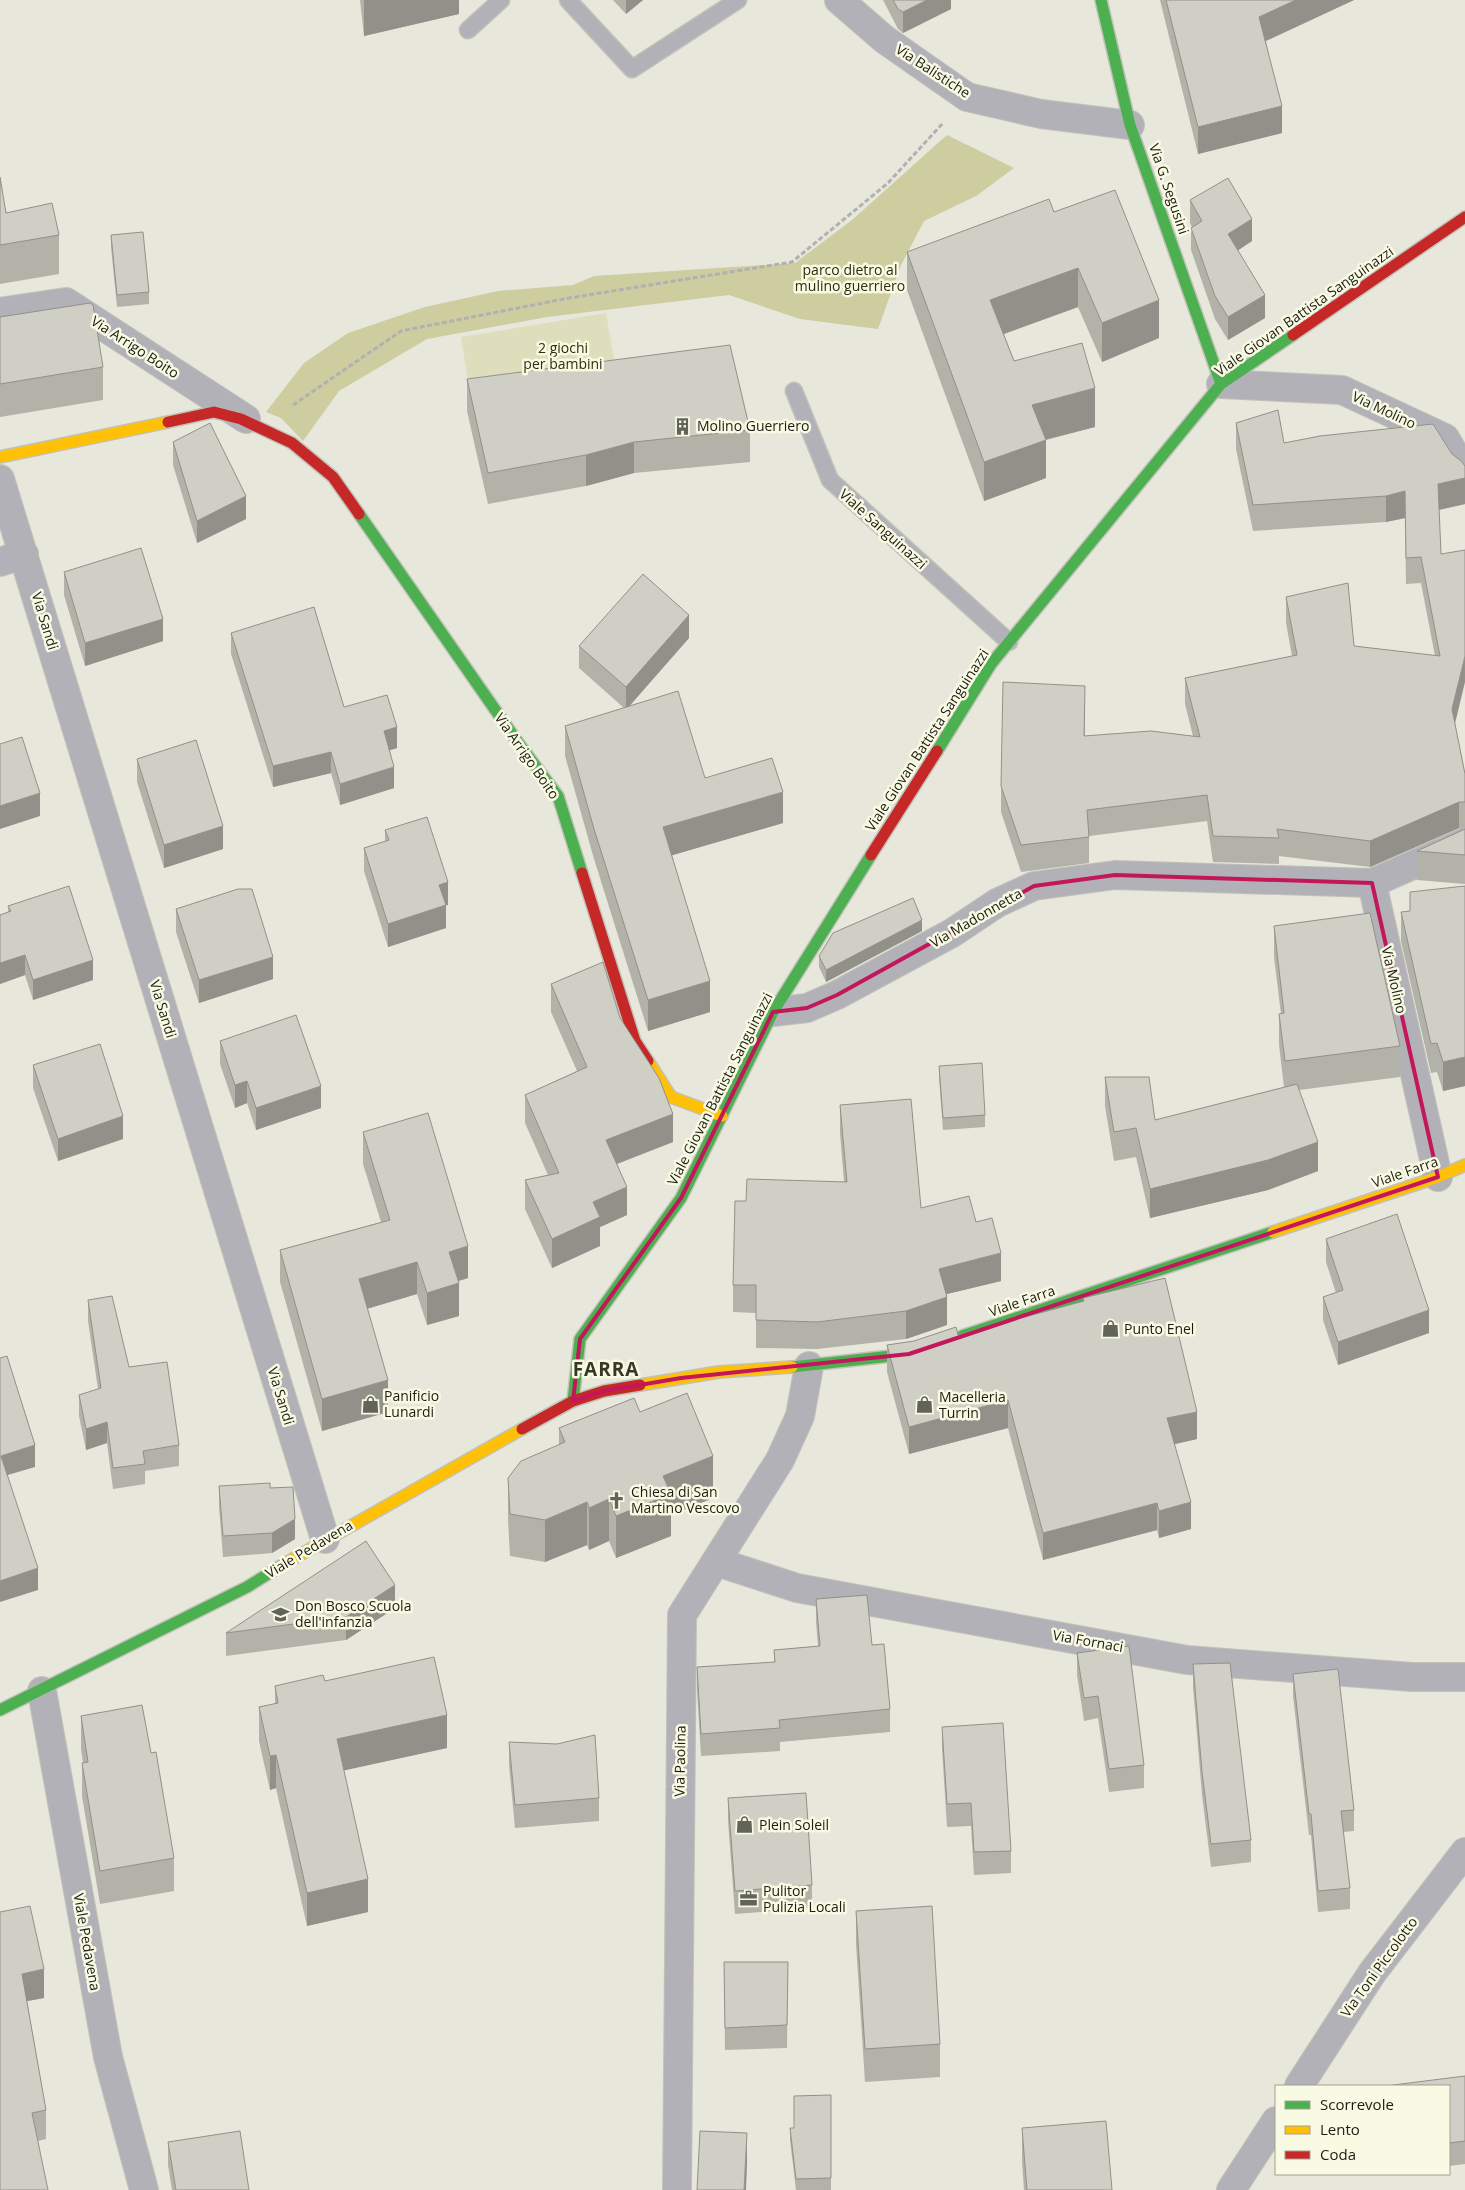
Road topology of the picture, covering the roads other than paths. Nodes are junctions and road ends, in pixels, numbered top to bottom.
1 (500, 0) edge
2 (568, 0) edge
3 (738, 0) edge
4 (839, 0) edge
5 (1101, 0) edge
6 (468, 30) dead end
7 (1130, 125) junction
8 (1465, 217) edge
9 (0, 312) edge
10 (1221, 384) junction
11 (794, 391) dead end
12 (260, 428) junction
13 (0, 455) edge
14 (1465, 472) edge
15 (0, 479) edge
16 (12, 558) edge
17 (1009, 642) junction
18 (1465, 842) edge
19 (1372, 883) junction
20 (773, 1012) junction
21 (722, 1116) junction
22 (1465, 1165) edge
23 (1438, 1177) junction
24 (809, 1366) junction
25 (574, 1401) junction
26 (325, 1539) junction
27 (717, 1562) junction
28 (1465, 1677) edge
29 (42, 1691) junction
30 (0, 1710) edge
31 (1465, 1852) edge
32 (1299, 2085) edge
33 (1275, 2123) edge
34 (144, 2190) edge
35 (677, 2190) edge
36 (1231, 2190) edge

1 - 6 lane
2 - 3 lane
4 - 7 street, Via Balistiche
5 - 7 street, Via G. Segusini
7 - 10 street, Via G. Segusini
8 - 10 street, Viale Giovan Battista Sanguinazzi
9 - 12 street, Via Arrigo Boito
10 - 14 street, Via Molino
10 - 17 street, Viale Giovan Battista Sanguinazzi
11 - 17 lane, Viale Sanguinazzi
12 - 13 street, Via Arrigo Boito
12 - 21 street, Via Arrigo Boito
15 - 16 street, Via Sandi
16 - 26 street, Via Sandi
17 - 20 street, Viale Giovan Battista Sanguinazzi
18 - 19 street
19 - 20 street, Via Madonnetta
19 - 23 street, Via Molino
20 - 21 street, Viale Giovan Battista Sanguinazzi
21 - 25 street, Viale Giovan Battista Sanguinazzi
22 - 23 street, Viale Farra
23 - 24 street, Viale Farra
24 - 25 street, Viale Farra
24 - 27 street, Via Paolina
25 - 26 street, Viale Pedavena
26 - 29 street, Viale Pedavena
27 - 28 street, Via Fornaci
27 - 35 street, Via Paolina
29 - 30 street, Viale Pedavena
29 - 34 street, Viale Pedavena
31 - 32 street, Via Toni Piccolotto
33 - 36 street

